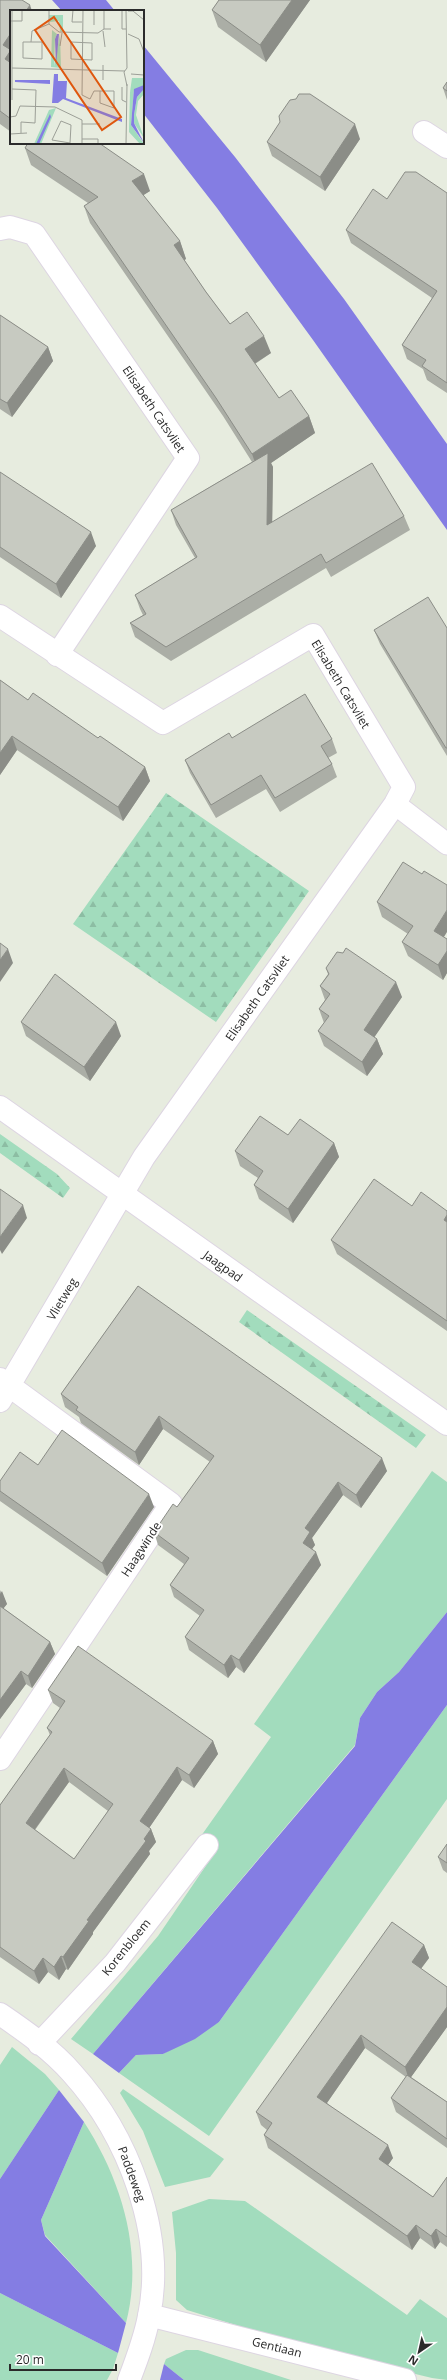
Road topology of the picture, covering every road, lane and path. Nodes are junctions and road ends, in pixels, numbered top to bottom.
1 (424, 132) dead end
2 (447, 147) edge
3 (0, 229) edge
4 (0, 616) edge
5 (57, 655) junction
6 (395, 804) junction
7 (447, 844) edge
8 (0, 1107) edge
9 (122, 1194) junction
10 (3, 1389) edge
11 (447, 1424) edge
12 (0, 1759) edge
13 (207, 1844) dead end
14 (0, 2014) edge
15 (39, 2044) junction
16 (150, 2315) junction
17 (129, 2380) edge
18 (405, 2380) edge

1 - 2 street
3 - 5 street, Elisabeth Catsvliet
4 - 5 street, Elisabeth Catsvliet
5 - 6 street, Elisabeth Catsvliet
6 - 7 lane
6 - 9 street, Elisabeth Catsvliet
8 - 9 street, Jaagpad
9 - 10 street, Vlietweg
9 - 11 street, Jaagpad
10 - 12 street, Haagwinde
13 - 15 street, Korenbloem
14 - 15 street, Paddeweg
15 - 16 street, Paddeweg
16 - 17 street, Paddeweg
16 - 18 street, Gentiaan

